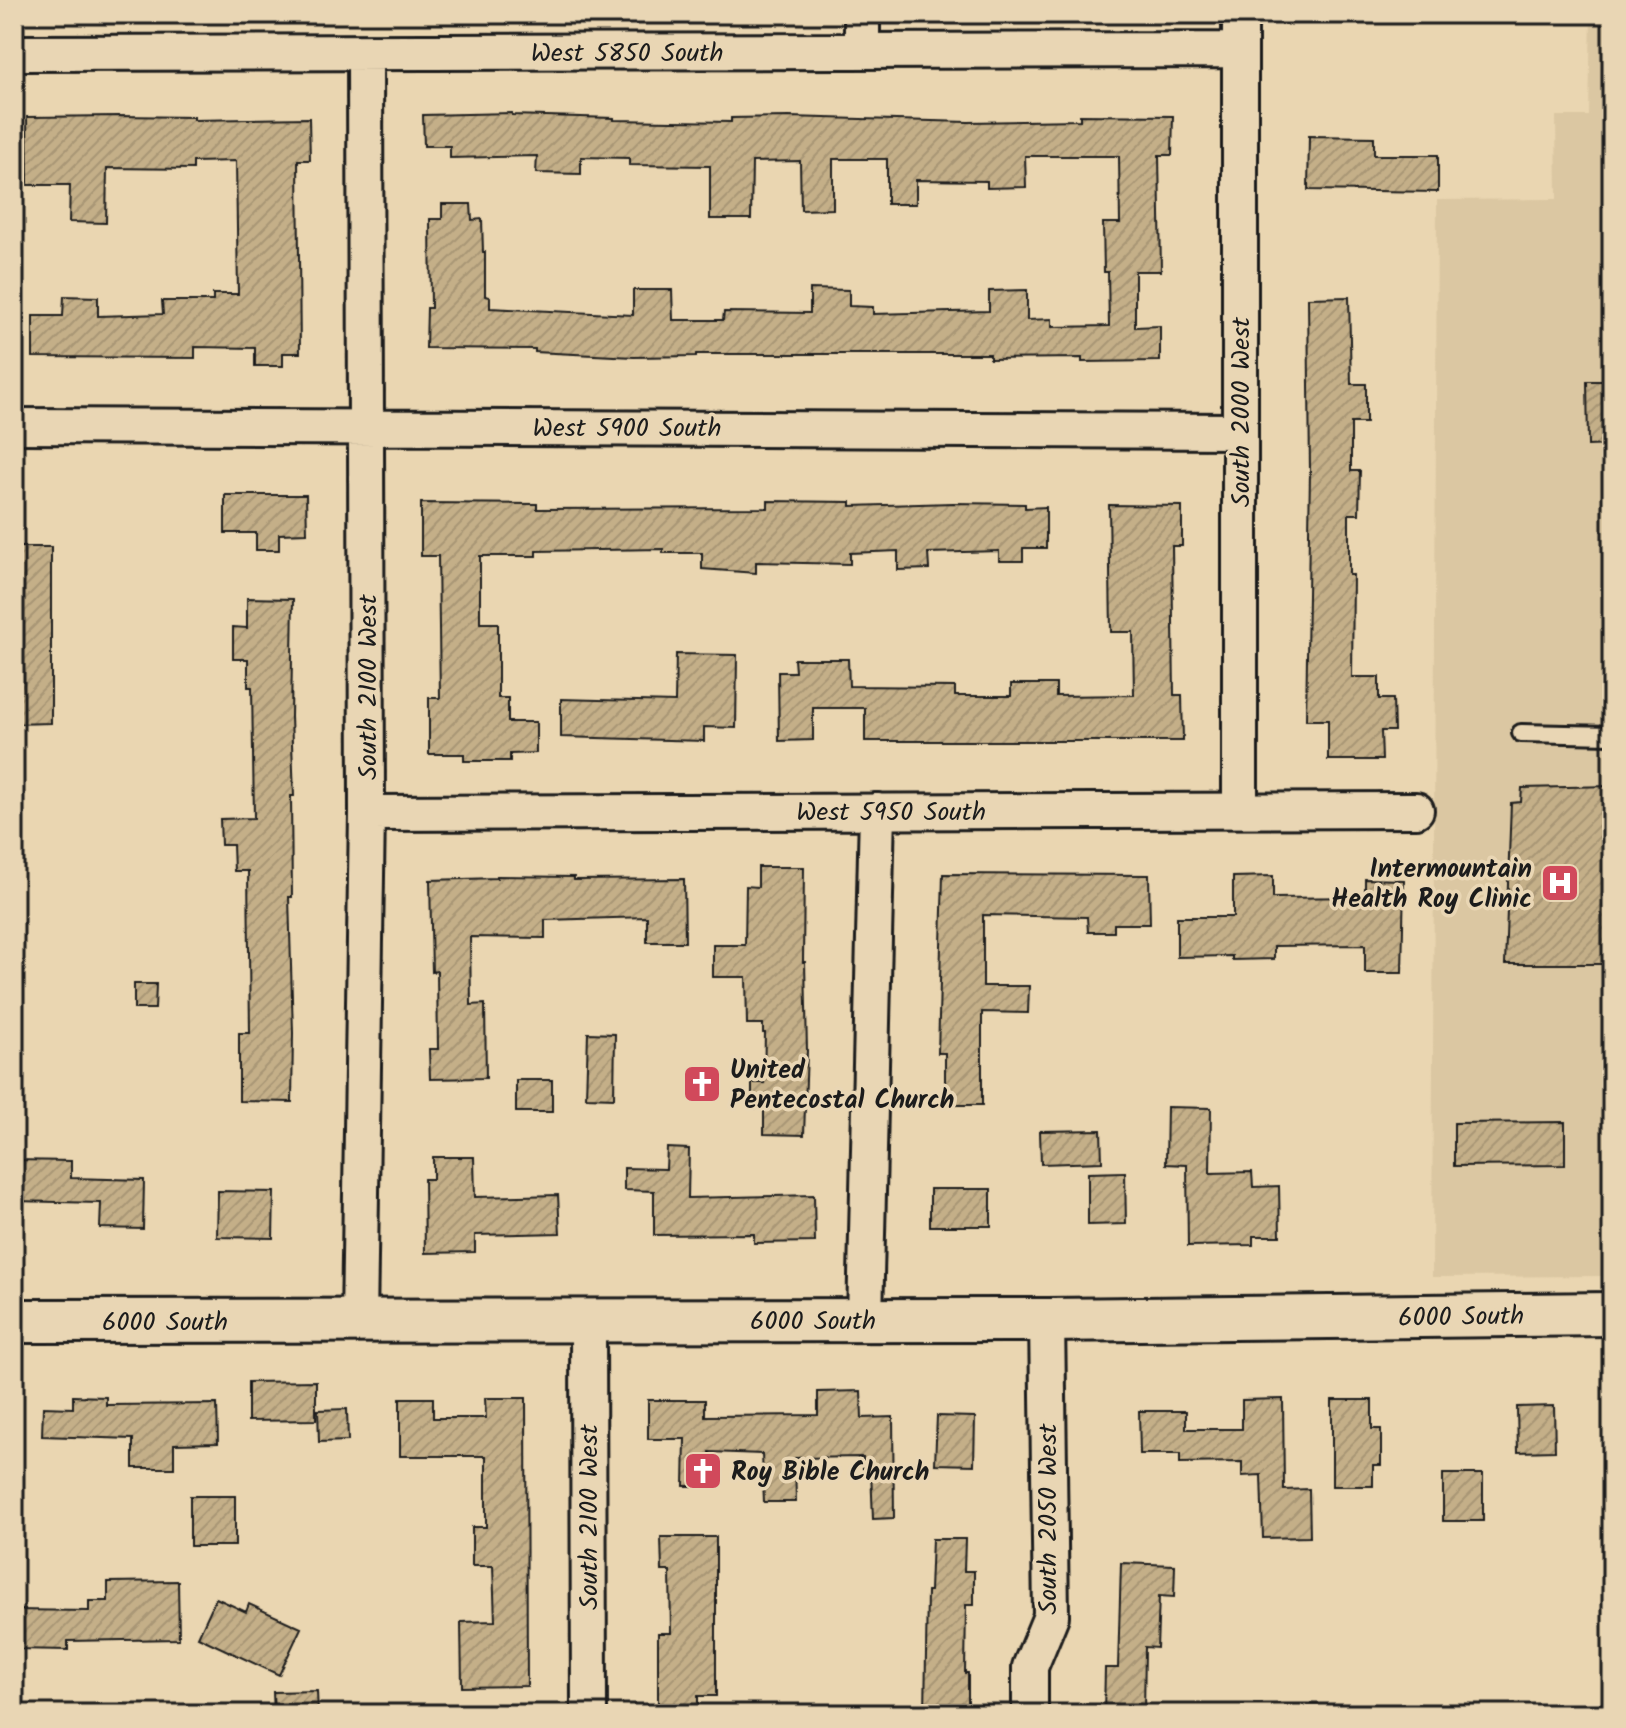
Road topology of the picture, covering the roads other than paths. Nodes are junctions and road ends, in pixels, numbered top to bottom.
1 (862, 14) edge
2 (1240, 14) edge
3 (1240, 50) junction
4 (862, 51) junction
5 (14, 53) edge
6 (365, 53) junction
7 (14, 426) edge
8 (365, 426) junction
9 (1240, 431) junction
10 (1521, 733) dead end
11 (1612, 735) edge
12 (1240, 809) junction
13 (1416, 810) dead end
14 (877, 811) junction
15 (367, 813) junction
16 (1612, 1314) edge
17 (865, 1319) junction
18 (1047, 1320) junction
19 (14, 1321) edge
20 (359, 1321) junction
21 (588, 1321) junction
22 (589, 1714) edge
23 (1030, 1714) edge

1 - 4 street
2 - 3 street, South 2000 West
3 - 4 street, West 5850 South
3 - 9 street, South 2000 West
4 - 6 street, West 5850 South
5 - 6 street, West 5850 South
6 - 8 street, South 2100 West
7 - 8 street, West 5900 South
8 - 9 street, West 5900 South
8 - 15 street, South 2100 West
9 - 12 street, South 2000 West
10 - 11 lane
12 - 13 street, West 5950 South
12 - 14 street, West 5950 South
14 - 15 street, West 5950 South
14 - 17 street
15 - 20 street, South 2100 West
16 - 18 street, 6000 South
17 - 18 street, 6000 South
17 - 21 street, 6000 South
18 - 23 street, South 2050 West
19 - 20 street, 6000 South
20 - 21 street, 6000 South
21 - 22 street, South 2100 West

